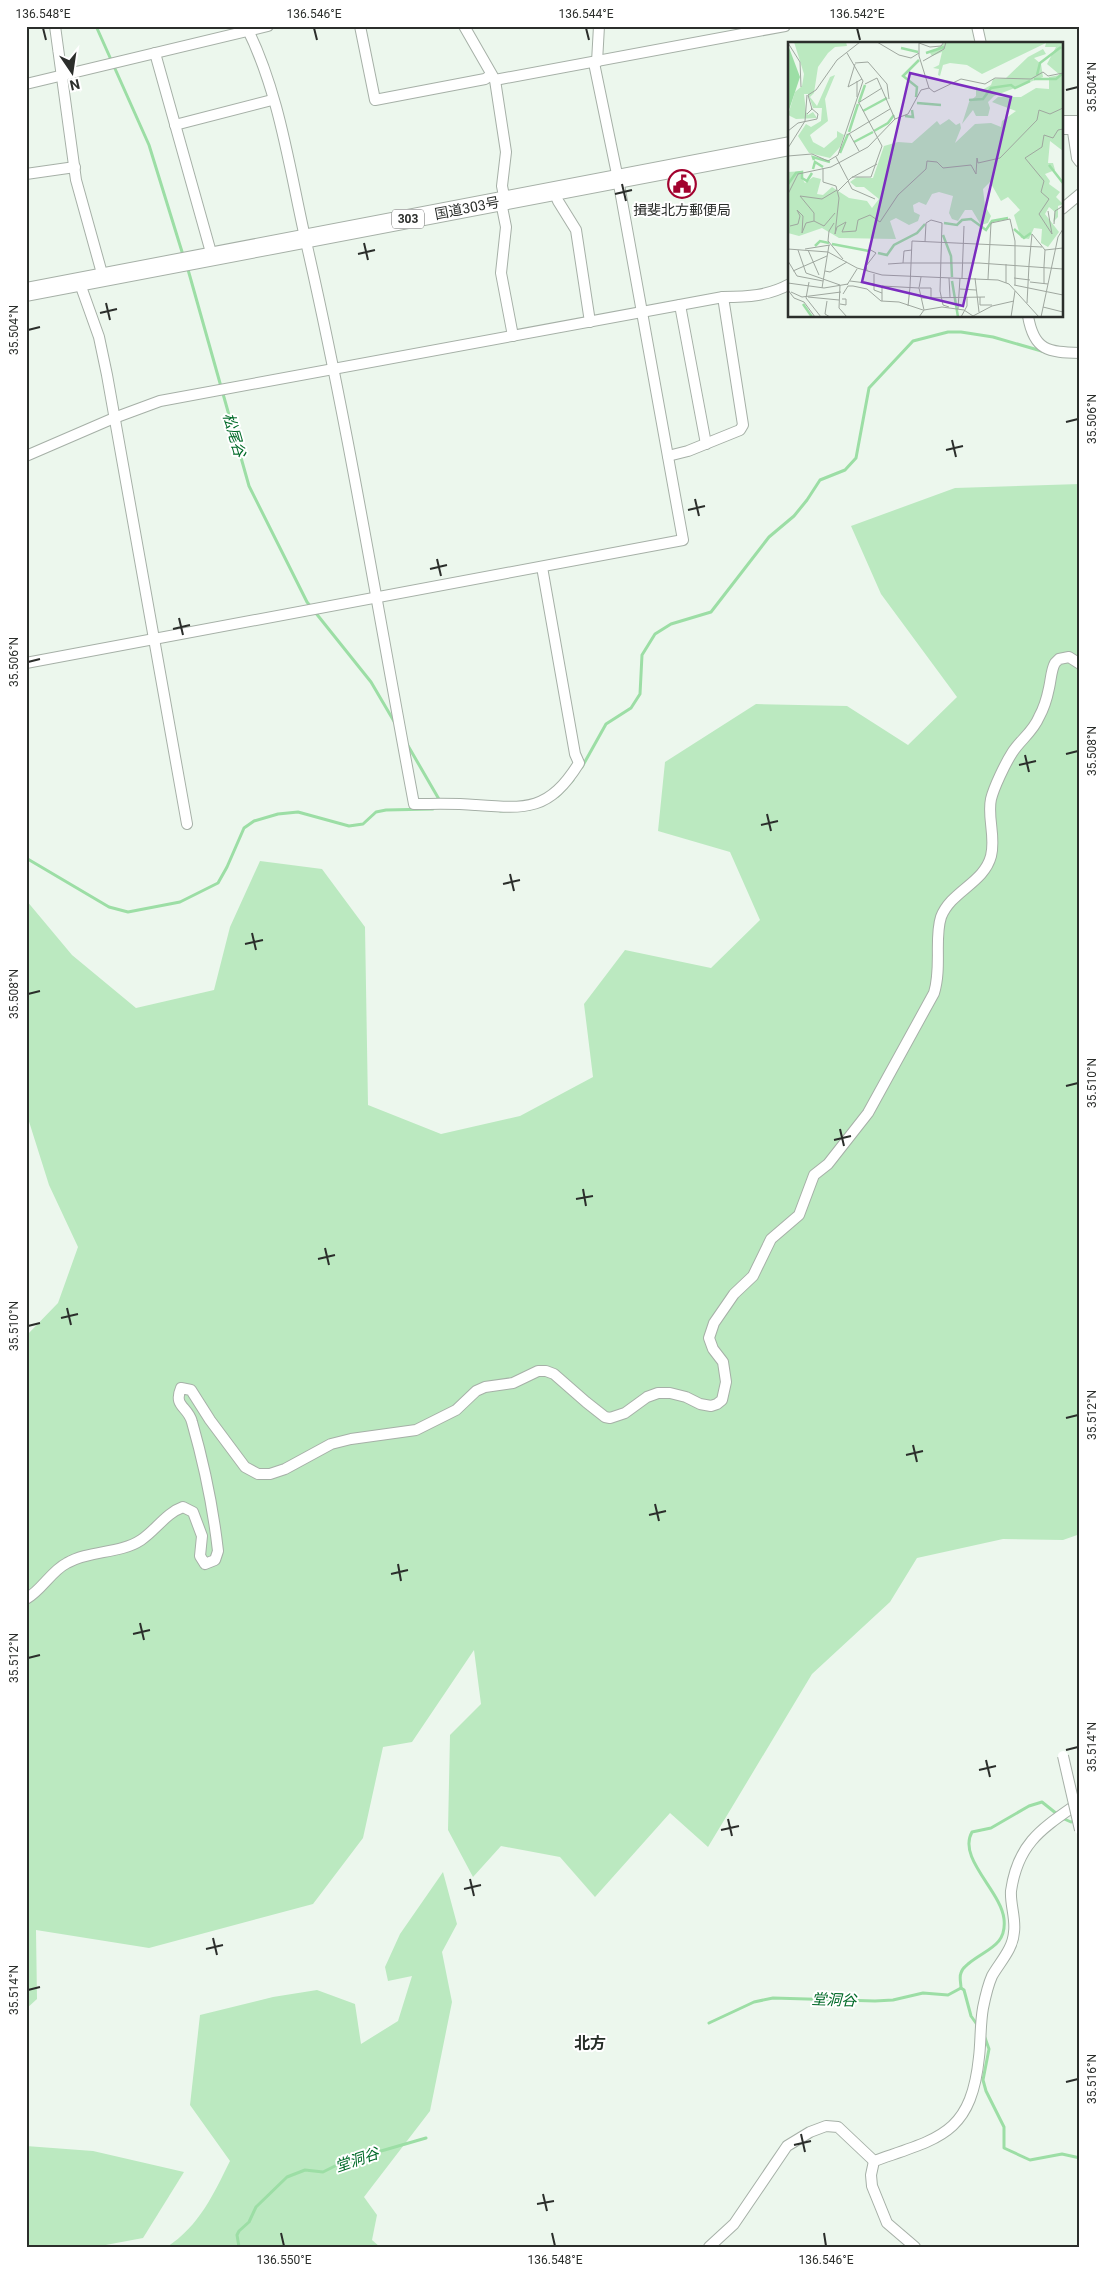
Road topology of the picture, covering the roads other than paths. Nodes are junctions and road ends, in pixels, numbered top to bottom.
1 (55, 26) edge
2 (268, 26) edge
3 (360, 26) edge
4 (464, 26) edge
5 (599, 26) edge
6 (785, 26) edge
7 (977, 26) edge
8 (247, 29) edge
9 (981, 42) edge
10 (155, 53) junction
11 (596, 62) junction
12 (62, 76) junction
13 (493, 78) junction
14 (26, 84) edge
15 (272, 100) junction
16 (175, 125) junction
17 (1071, 125) edge
18 (788, 146) edge
19 (1080, 162) edge
20 (75, 167) junction
21 (26, 174) edge
22 (618, 180) junction
23 (554, 192) junction
24 (1080, 194) edge
25 (503, 201) junction
26 (1064, 207) edge
27 (305, 239) junction
28 (212, 256) junction
29 (102, 277) junction
30 (79, 282) junction
31 (788, 285) edge
32 (26, 292) edge
33 (723, 297) junction
34 (680, 305) junction
35 (642, 312) junction
36 (1028, 318) edge
37 (590, 322) junction
38 (513, 336) junction
39 (1080, 354) edge
40 (333, 369) junction
41 (114, 418) junction
42 (706, 444) junction
43 (26, 456) edge
44 (668, 456) junction
45 (542, 567) junction
46 (375, 598) junction
47 (154, 640) junction
48 (26, 663) edge
49 (1080, 664) edge
50 (187, 824) dead end
51 (26, 1599) edge
52 (1064, 1756) dead end
53 (1080, 1802) edge
54 (1080, 1830) edge
55 (874, 2161) junction
56 (709, 2247) edge
57 (916, 2247) edge

1 - 12 street
2 - 8 street
3 - 13 street
4 - 13 street
5 - 11 street
6 - 11 street
7 - 9 street
8 - 10 street
8 - 15 street
10 - 12 street
10 - 16 street
11 - 13 street
11 - 22 street
12 - 14 street
12 - 20 street
13 - 25 street
15 - 16 street
15 - 27 street
16 - 28 street
17 - 19 street
18 - 22 highway, 国道303号 / 303
20 - 21 street
20 - 29 street
22 - 23 highway, 国道303号 / 303
22 - 35 street
23 - 25 highway, 国道303号 / 303
23 - 37 street
24 - 26 street
25 - 27 highway, 国道303号 / 303
25 - 38 street
27 - 28 highway, 国道303号 / 303
27 - 40 street
28 - 29 highway, 国道303号 / 303
29 - 30 highway, 国道303号 / 303
30 - 32 highway, 国道303号 / 303
30 - 41 street
31 - 33 street
33 - 34 street
33 - 42 street
34 - 35 street
34 - 42 street
35 - 37 street
35 - 44 street
36 - 39 street
37 - 38 street
38 - 40 street
40 - 41 street
40 - 46 street
41 - 43 street
41 - 47 street
42 - 44 street
44 - 45 street
45 - 46 street
45 - 46 street
46 - 47 street
47 - 48 street
47 - 50 street
49 - 51 street
52 - 54 street, bridge
53 - 55 street
55 - 56 street
55 - 57 street

